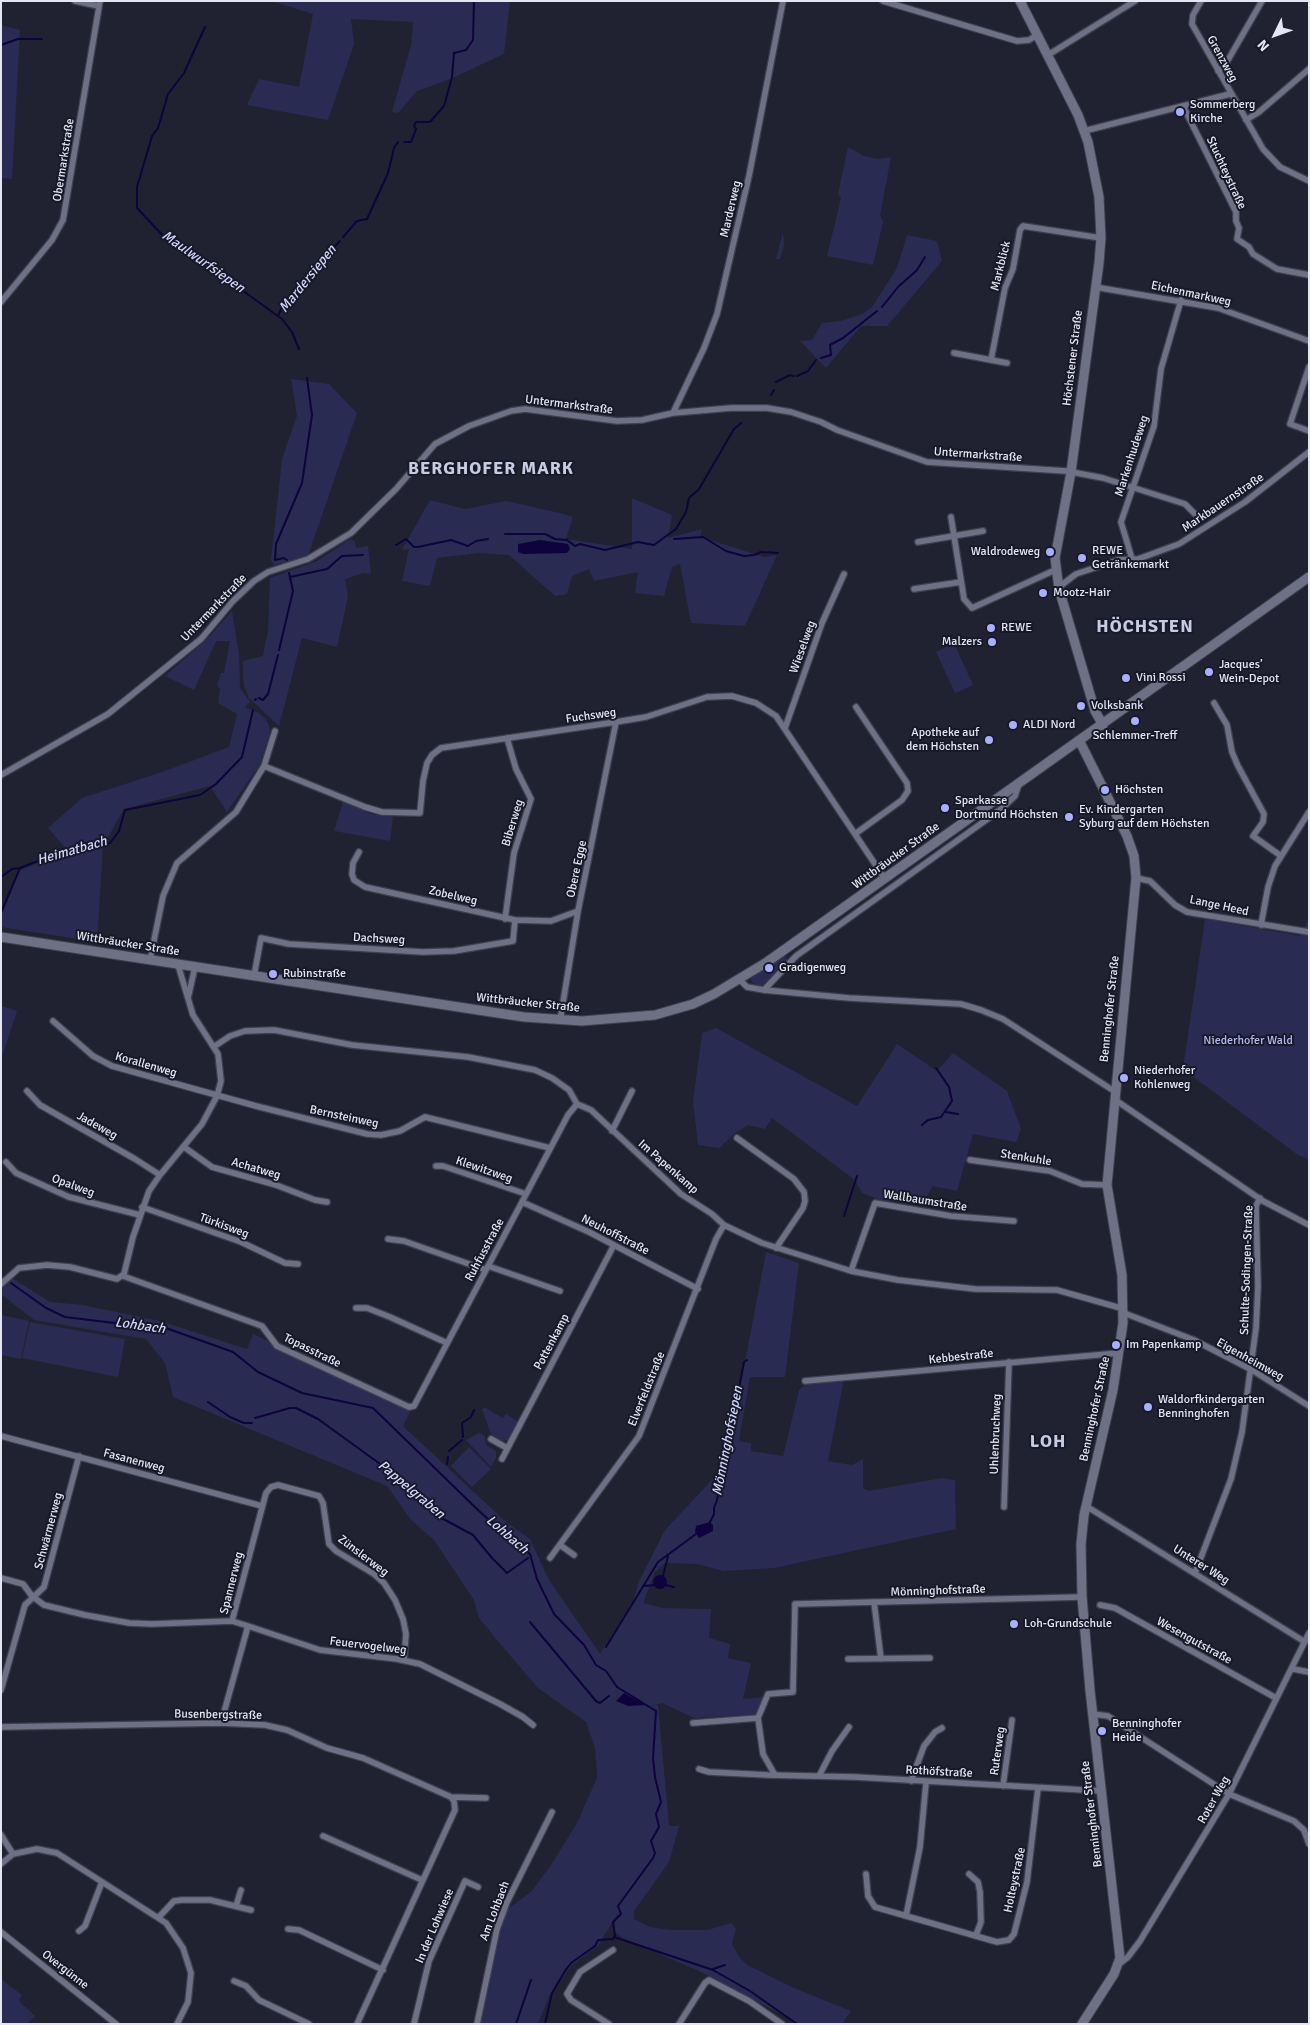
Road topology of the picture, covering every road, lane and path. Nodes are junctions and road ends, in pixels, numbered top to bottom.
1 (75, 1) edge
2 (784, 1) edge
3 (883, 1) edge
4 (1020, 1) edge
5 (1135, 1) edge
6 (1201, 1) edge
7 (1262, 1) edge
8 (99, 4) edge
9 (1037, 35) junction
10 (1048, 55) junction
11 (1309, 69) edge
12 (1218, 71) junction
13 (1230, 94) junction
14 (1183, 106) junction
15 (1246, 120) junction
16 (1084, 131) junction
17 (1309, 181) edge
18 (1101, 238) junction
19 (1309, 275) edge
20 (1095, 287) junction
21 (1181, 300) junction
22 (1, 302) edge
23 (1309, 341) edge
24 (954, 354) dead end
25 (991, 360) junction
26 (1007, 363) dead end
27 (1309, 367) edge
28 (673, 413) junction
29 (1309, 430) edge
30 (1309, 452) edge
31 (1071, 472) junction
32 (1132, 486) junction
33 (1197, 516) dead end
34 (951, 517) dead end
35 (983, 531) dead end
36 (954, 536) junction
37 (918, 542) dead end
38 (1132, 559) junction
39 (1055, 570) junction
40 (844, 574) dead end
41 (1309, 578) edge
42 (961, 582) junction
43 (1059, 587) junction
44 (914, 589) dead end
45 (1214, 702) dead end
46 (856, 707) dead end
47 (616, 722) junction
48 (1103, 725) junction
49 (785, 728) junction
50 (275, 730) dead end
51 (507, 738) junction
52 (1079, 740) junction
53 (264, 766) junction
54 (1, 775) edge
55 (1018, 784) junction
56 (1309, 812) edge
57 (855, 834) junction
58 (359, 852) dead end
59 (1281, 856) junction
60 (1136, 878) junction
61 (884, 880) junction
62 (578, 912) junction
63 (505, 919) junction
64 (515, 920) junction
65 (1261, 925) junction
66 (1309, 932) edge
67 (1, 937) edge
68 (150, 960) junction
69 (178, 965) junction
70 (195, 967) junction
71 (254, 976) junction
72 (740, 980) junction
73 (764, 990) junction
74 (187, 1000) junction
75 (560, 1021) junction
76 (53, 1022) dead end
77 (215, 1046) junction
78 (27, 1091) dead end
79 (632, 1091) dead end
80 (1114, 1095) junction
81 (217, 1096) junction
82 (578, 1104) junction
83 (612, 1131) junction
84 (736, 1138) dead end
85 (184, 1148) junction
86 (550, 1148) junction
87 (970, 1160) dead end
88 (6, 1162) dead end
89 (436, 1166) dead end
90 (160, 1175) junction
91 (1107, 1185) junction
92 (526, 1194) junction
93 (1260, 1198) junction
94 (327, 1202) dead end
95 (522, 1202) junction
96 (142, 1207) junction
97 (140, 1215) junction
98 (1014, 1221) dead end
99 (724, 1225) junction
100 (1309, 1225) edge
101 (388, 1239) dead end
102 (614, 1245) junction
103 (776, 1248) junction
104 (298, 1264) dead end
105 (487, 1268) junction
106 (851, 1271) junction
107 (123, 1276) junction
108 (1, 1284) edge
109 (698, 1289) junction
110 (560, 1291) dead end
111 (356, 1308) dead end
112 (1124, 1311) junction
113 (447, 1343) junction
114 (1119, 1353) junction
115 (1009, 1362) junction
116 (1252, 1370) junction
117 (805, 1381) dead end
118 (414, 1406) joint
119 (1309, 1406) edge
120 (1, 1436) edge
121 (491, 1439) dead end
122 (508, 1448) junction
123 (79, 1456) junction
124 (502, 1459) dead end
125 (319, 1496) joint
126 (262, 1506) junction
127 (1086, 1506) junction
128 (1004, 1507) dead end
129 (560, 1545) junction
130 (574, 1555) dead end
131 (550, 1558) dead end
132 (1195, 1573) junction
133 (1, 1578) edge
134 (32, 1596) junction
135 (1082, 1597) junction
136 (874, 1602) junction
137 (1100, 1605) dead end
138 (232, 1621) junction
139 (248, 1626) junction
140 (1309, 1633) edge
141 (1305, 1642) junction
142 (930, 1658) dead end
143 (848, 1659) dead end
144 (881, 1659) junction
145 (404, 1660) junction
146 (1293, 1669) junction
147 (1309, 1672) edge
148 (1, 1690) edge
149 (1276, 1698) junction
150 (1093, 1714) junction
151 (758, 1718) junction
152 (1012, 1720) dead end
153 (221, 1723) junction
154 (693, 1723) dead end
155 (533, 1725) dead end
156 (1, 1727) edge
157 (849, 1727) dead end
158 (942, 1728) dead end
159 (699, 1769) dead end
160 (775, 1775) junction
161 (819, 1776) junction
162 (911, 1781) junction
163 (926, 1783) junction
164 (1003, 1786) junction
165 (1038, 1788) junction
166 (1102, 1791) junction
167 (1229, 1794) junction
168 (451, 1797) junction
169 (486, 1798) dead end
170 (552, 1812) dead end
171 (1, 1835) edge
172 (323, 1836) dead end
173 (1309, 1844) edge
174 (13, 1854) junction
175 (1, 1864) edge
176 (866, 1874) dead end
177 (969, 1874) dead end
178 (422, 1880) junction
179 (102, 1882) junction
180 (478, 1887) dead end
181 (240, 1890) dead end
182 (236, 1906) junction
183 (251, 1910) dead end
184 (906, 1916) junction
185 (159, 1917) junction
186 (288, 1929) dead end
187 (79, 1931) dead end
188 (1, 1932) edge
189 (976, 1935) junction
190 (613, 1950) dead end
191 (1118, 1965) junction
192 (383, 1970) junction
193 (234, 1981) dead end
194 (116, 2024) edge
195 (177, 2024) edge
196 (309, 2024) edge
197 (357, 2024) edge
198 (414, 2024) edge
199 (476, 2024) edge
200 (609, 2024) edge
201 (679, 2024) edge
202 (782, 2024) edge
203 (1082, 2024) edge

1 - 8 street
2 - 28 street, Marderweg
3 - 9 street
4 - 9 main road, Höchstener Straße
5 - 10 street
6 - 12 street, Grenzweg
7 - 12 street
8 - 22 street, Obermarkstraße
9 - 10 main road, Höchstener Straße
10 - 16 main road, Höchstener Straße
11 - 15 street
12 - 13 street, Grenzweg
13 - 14 street
13 - 15 street, Grenzweg
14 - 16 street
14 - 19 street, Stuchteystraße
15 - 17 street, Grenzweg
16 - 18 main road, Höchstener Straße
18 - 20 main road, Höchstener Straße
18 - 25 street, Markblick
20 - 21 street, Eichenmarkweg
20 - 31 main road, Höchstener Straße
21 - 23 street, Eichenmarkweg
21 - 32 street, Markenhudeweg
24 - 25 street
25 - 26 street
27 - 29 street
28 - 31 street, Untermarkstraße
28 - 54 street, Untermarkstraße
30 - 38 street, Markbauernstraße
31 - 32 street
31 - 39 main road, Höchstener Straße
32 - 33 street
32 - 38 street, Markenhudeweg
34 - 36 street
35 - 36 street
36 - 37 street
36 - 42 street
38 - 43 street, Markbauernstraße
39 - 42 street
39 - 43 main road, Höchstener Straße
40 - 49 street, Wieselweg
41 - 48 main road, Wittbräucker Straße
42 - 44 street
43 - 48 main road, Höchstener Straße
45 - 59 street
46 - 57 street
47 - 49 street, Fuchsweg
47 - 51 street, Fuchsweg
47 - 62 street, Obere Egge
48 - 52 main road, Wittbräucker Straße
49 - 57 street, Fuchsweg
50 - 53 street
51 - 53 street, Fuchsweg
51 - 63 street, Biberweg
52 - 55 main road, Wittbräucker Straße
52 - 60 main road, Benninghofer Straße
53 - 68 street
55 - 61 main road, Wittbräucker Straße
55 - 73 street, Wittbräucker Straße
56 - 59 street
57 - 61 street, Fuchsweg
58 - 63 street, Zobelweg
59 - 65 street
60 - 65 street, Lange Heed
60 - 80 main road, Benninghofer Straße
61 - 72 main road, Wittbräucker Straße
62 - 64 street, Zobelweg
62 - 75 street, Obere Egge
63 - 64 street, Zobelweg
64 - 71 street, Dachsweg
65 - 66 street, Lange Heed
67 - 68 main road, Wittbräucker Straße
68 - 69 main road, Wittbräucker Straße
69 - 70 main road, Wittbräucker Straße
69 - 74 street
70 - 71 main road, Wittbräucker Straße
70 - 74 street
71 - 75 main road, Wittbräucker Straße
72 - 73 street
72 - 75 main road, Wittbräucker Straße
73 - 80 street
74 - 77 street
76 - 81 street, Korallenweg
77 - 81 street
77 - 82 street, Im Papenkamp
78 - 90 street, Jadeweg
79 - 83 street
80 - 91 main road, Benninghofer Straße
80 - 93 street
81 - 85 street
81 - 86 street, Bernsteinweg
82 - 83 street, Im Papenkamp
82 - 86 street, Ruhfusstraße
83 - 99 street, Im Papenkamp
84 - 103 street
85 - 90 street
85 - 94 street, Achatweg
86 - 92 street, Ruhfusstraße
87 - 91 street, Stenkuhle
88 - 97 street, Opalweg
89 - 92 street, Klewitzweg
90 - 96 street
91 - 112 main road, Benninghofer Straße
92 - 95 street, Ruhfusstraße
93 - 100 street
93 - 116 street, Schulte-Sodingen-Straße
95 - 102 street, Neuhoffstraße
95 - 105 street, Ruhfusstraße
96 - 97 street
96 - 104 street, Türkisweg
97 - 107 street
98 - 106 street, Wallbaumstraße
99 - 103 street, Im Papenkamp
99 - 109 street, Elverfeldstraße
101 - 105 street
102 - 109 street, Neuhoffstraße
102 - 122 street, Pottenkamp
103 - 106 street, Im Papenkamp
105 - 110 street
105 - 113 street, Ruhfusstraße
106 - 112 street, Im Papenkamp
107 - 108 street
107 - 118 street, Topasstraße
109 - 129 street, Elverfeldstraße
111 - 113 street
112 - 114 main road, Benninghofer Straße
112 - 116 street, Eigenheimweg
113 - 118 street, Ruhfusstraße
114 - 115 street, Kebbestraße
114 - 127 main road, Benninghofer Straße
115 - 117 street, Kebbestraße
115 - 128 street, Uhlenbruchweg
116 - 119 street, Eigenheimweg
116 - 132 street, Schulte-Sodingen-Straße
120 - 123 street, Fasanenweg
121 - 122 street
122 - 124 street, Pottenkamp
123 - 126 street, Fasanenweg
123 - 134 street, Schwärmerweg
125 - 126 street, Spannerweg
125 - 145 street, Zünslerweg
126 - 138 street, Spannerweg
127 - 132 street, Unterer Weg
127 - 135 main road, Benninghofer Straße
129 - 130 street
129 - 131 street, Elverfeldstraße
132 - 141 street, Unterer Weg
133 - 134 street
134 - 138 street
134 - 148 street, Schwärmerweg
135 - 136 street, Mönninghofstraße
135 - 150 main road, Benninghofer Straße
136 - 144 street
136 - 151 street, Mönninghofstraße
137 - 149 street, Wesengutstraße
138 - 139 street, Spannerweg
139 - 145 street, Feuervogelweg
139 - 153 street
140 - 141 street, Roter Weg
141 - 146 street, Roter Weg
142 - 144 street
143 - 144 street
145 - 155 street, Feuervogelweg
146 - 147 street
146 - 149 street, Roter Weg
149 - 167 street, Roter Weg
150 - 166 main road, Benninghofer Straße
150 - 167 street
151 - 154 street
151 - 160 street
152 - 164 street, Ruterweg
153 - 156 street, Busenbergstraße
153 - 168 street, Busenbergstraße
157 - 161 street
158 - 162 street
159 - 160 street, Rothöfstraße
160 - 161 street, Rothöfstraße
161 - 162 street, Rothöfstraße
162 - 163 street, Rothöfstraße
163 - 164 street, Rothöfstraße
163 - 184 street
164 - 165 street, Rothöfstraße
165 - 166 street, Rothöfstraße
165 - 189 street, Holteystraße
166 - 191 main road, Benninghofer Straße
167 - 173 street
167 - 191 street, Roter Weg
168 - 169 street, Busenbergstraße
168 - 178 street
170 - 199 street, Am Lohbach
171 - 174 street
172 - 178 street
174 - 175 street
174 - 179 street
176 - 184 street, Holteystraße
177 - 189 street
178 - 192 street
179 - 185 street
179 - 187 street
180 - 198 street, In der Lohwiese
181 - 182 street
182 - 183 street
182 - 185 street
184 - 189 street, Holteystraße
185 - 195 street
186 - 192 street
188 - 194 street, Overgünne
190 - 200 street
191 - 203 main road, Benninghofer Straße
192 - 197 street
193 - 196 street
201 - 202 street

